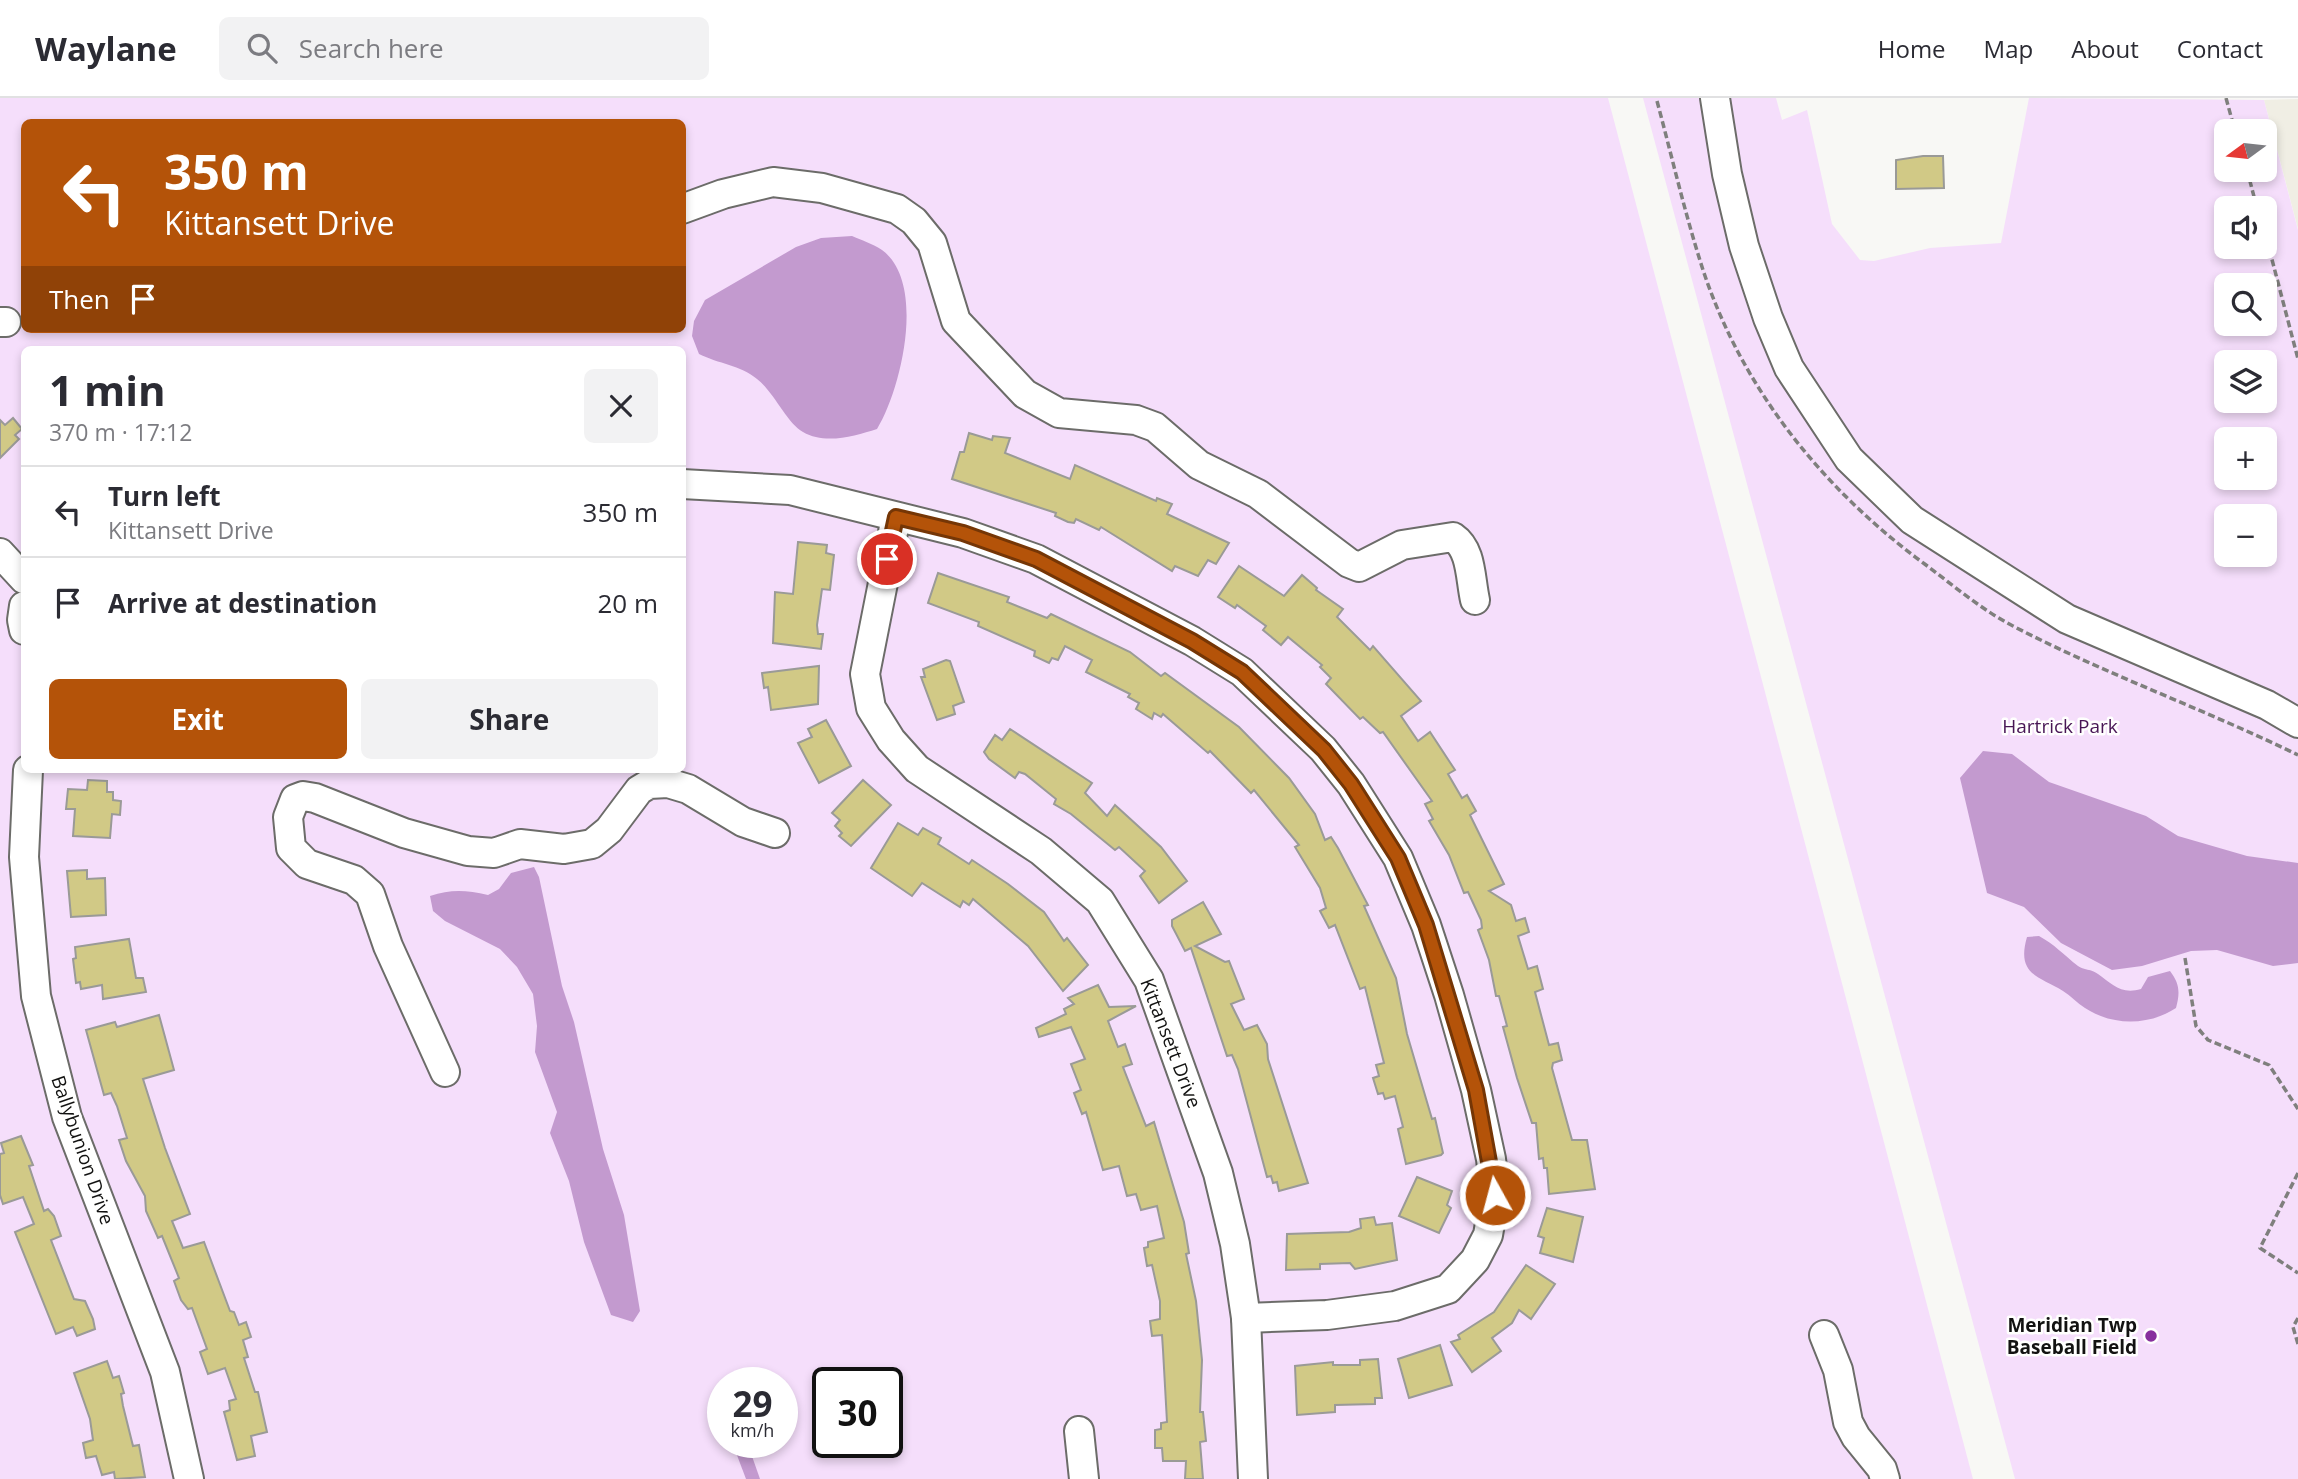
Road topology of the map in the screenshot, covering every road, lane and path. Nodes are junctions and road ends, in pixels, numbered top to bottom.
1 (1715, 98) edge
2 (2226, 98) edge
3 (2232, 119) edge
4 (686, 208) edge
5 (2272, 259) edge
6 (2298, 359) edge
7 (686, 484) edge
8 (896, 517) junction
9 (0, 553) edge
10 (21, 576) edge
11 (1475, 600) dead end
12 (2298, 723) edge
13 (28, 773) edge
14 (775, 833) dead end
15 (2185, 958) dead end
16 (445, 1072) dead end
17 (2298, 1109) edge
18 (2298, 1173) edge
19 (2298, 1273) edge
20 (1246, 1318) junction
21 (2298, 1319) edge
22 (1824, 1335) dead end
23 (2298, 1344) edge
24 (1079, 1431) dead end
25 (189, 1479) edge
26 (1084, 1479) edge
27 (1253, 1479) edge
28 (1885, 1479) edge

1 - 12 street
2 - 3 path
4 - 11 street
5 - 6 path
7 - 8 street
8 - 20 street, Kittansett Drive
8 - 20 street
9 - 10 street
13 - 25 street, Ballybunion Drive
14 - 16 street
15 - 17 path
18 - 19 path
20 - 27 street, Kittansett Drive
21 - 23 path
22 - 28 street
24 - 26 street

